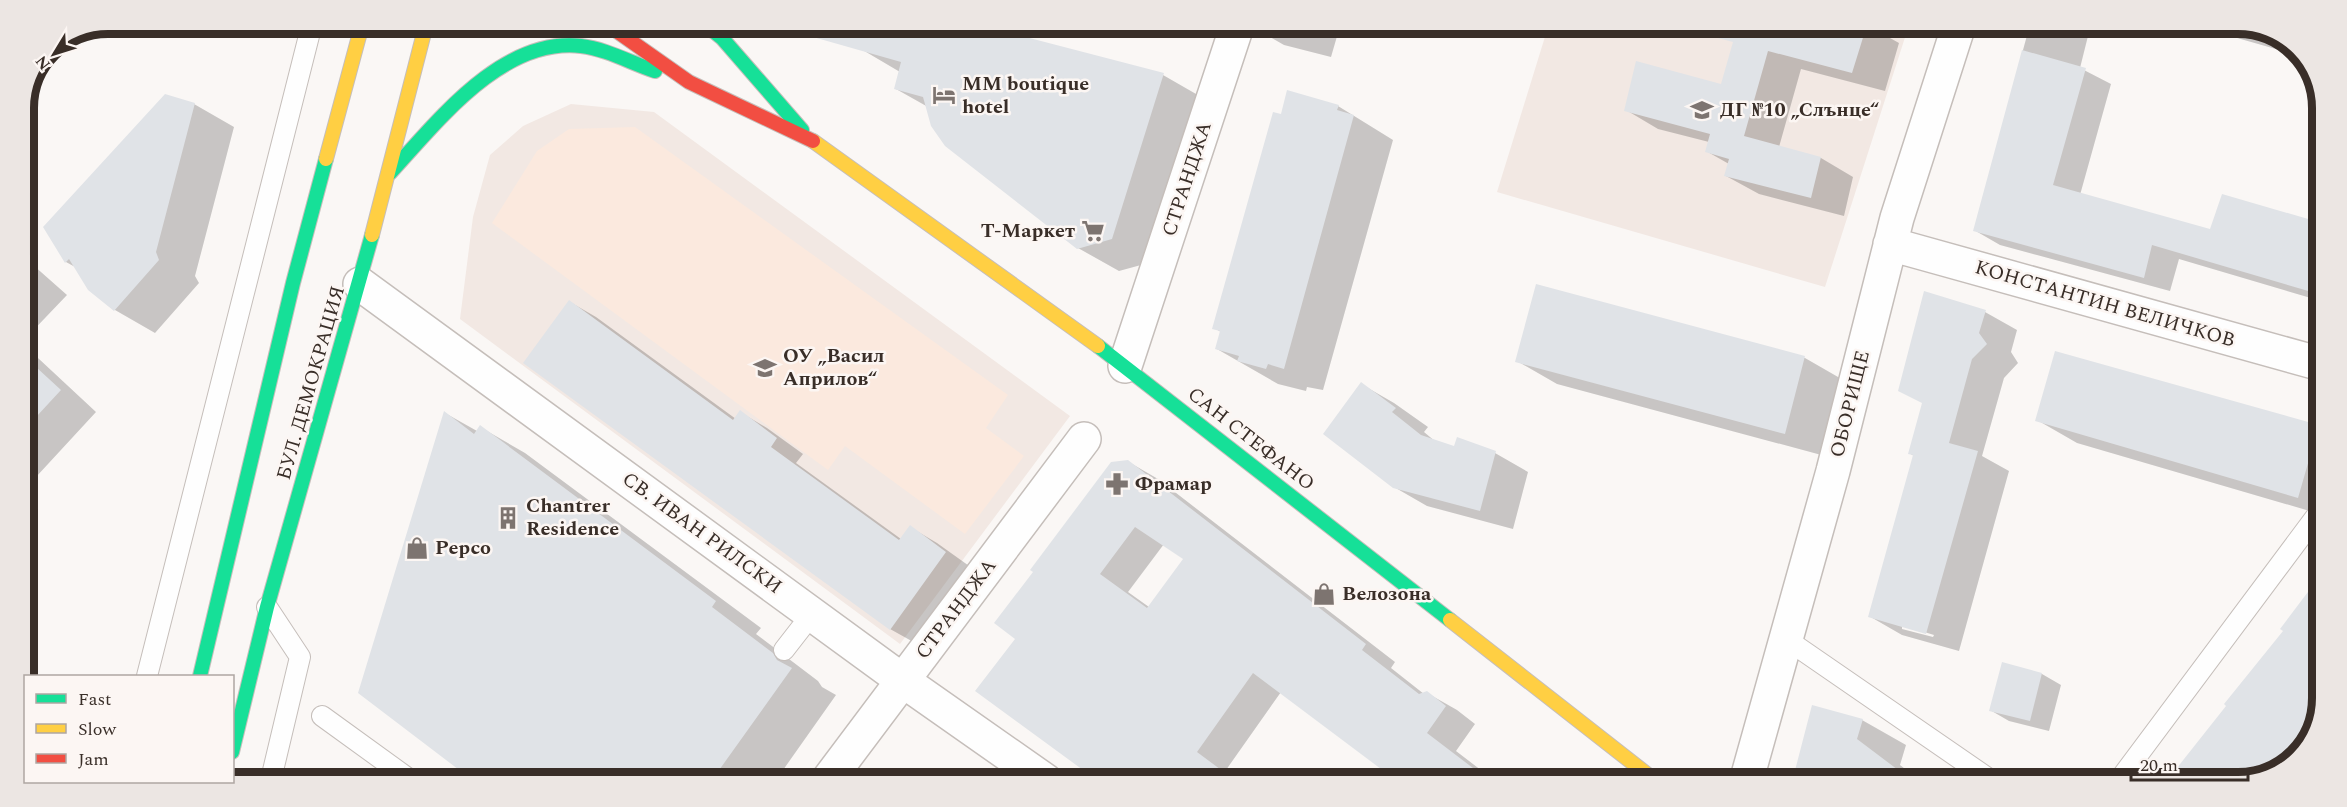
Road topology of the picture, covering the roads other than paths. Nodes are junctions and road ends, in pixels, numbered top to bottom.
1 (309, 34) edge
2 (359, 34) edge
3 (424, 34) edge
4 (621, 34) edge
5 (717, 34) edge
6 (1234, 34) edge
7 (1956, 34) edge
8 (689, 82) junction
9 (812, 140) junction
10 (388, 174) junction
11 (1890, 244) junction
12 (360, 284) junction
13 (2312, 361) edge
14 (1125, 366) junction
15 (1084, 439) dead end
16 (2312, 522) edge
17 (267, 607) junction
18 (812, 614) junction
19 (1786, 639) junction
20 (784, 650) dead end
21 (147, 675) edge
22 (200, 675) edge
23 (902, 680) junction
24 (322, 716) dead end
25 (234, 745) edge
26 (272, 772) edge
27 (399, 772) edge
28 (834, 772) edge
29 (1033, 772) edge
30 (1644, 772) edge
31 (1749, 772) edge
32 (1979, 772) edge
33 (2125, 772) edge

1 - 21 lane
2 - 22 main road, БУЛ. ДЕМОКРАЦИЯ
3 - 10 main road, БУЛ. ДЕМОКРАЦИЯ
4 - 8 main road, САН СТЕФАНО
5 - 9 main road, САН СТЕФАНО
6 - 14 street, СТРАНДЖА
7 - 11 street, ОБОРИЩЕ
8 - 9 main road, САН СТЕФАНО
8 - 10 main road
9 - 14 main road, САН СТЕФАНО
10 - 12 main road, БУЛ. ДЕМОКРАЦИЯ
11 - 13 street, КОНСТАНТИН ВЕЛИЧКОВ
11 - 19 street, ОБОРИЩЕ
12 - 17 main road, БУЛ. ДЕМОКРАЦИЯ
12 - 18 street, СВ. ИВАН РИЛСКИ
14 - 30 main road, САН СТЕФАНО
15 - 23 street, СТРАНДЖА
16 - 33 lane
17 - 25 main road, БУЛ. ДЕМОКРАЦИЯ
17 - 26 lane
18 - 20 lane
18 - 23 street, СВ. ИВАН РИЛСКИ
19 - 31 street, ОБОРИЩЕ
19 - 32 lane
23 - 28 street, СТРАНДЖА
23 - 29 street, СВ. ИВАН РИЛСКИ
24 - 27 lane

